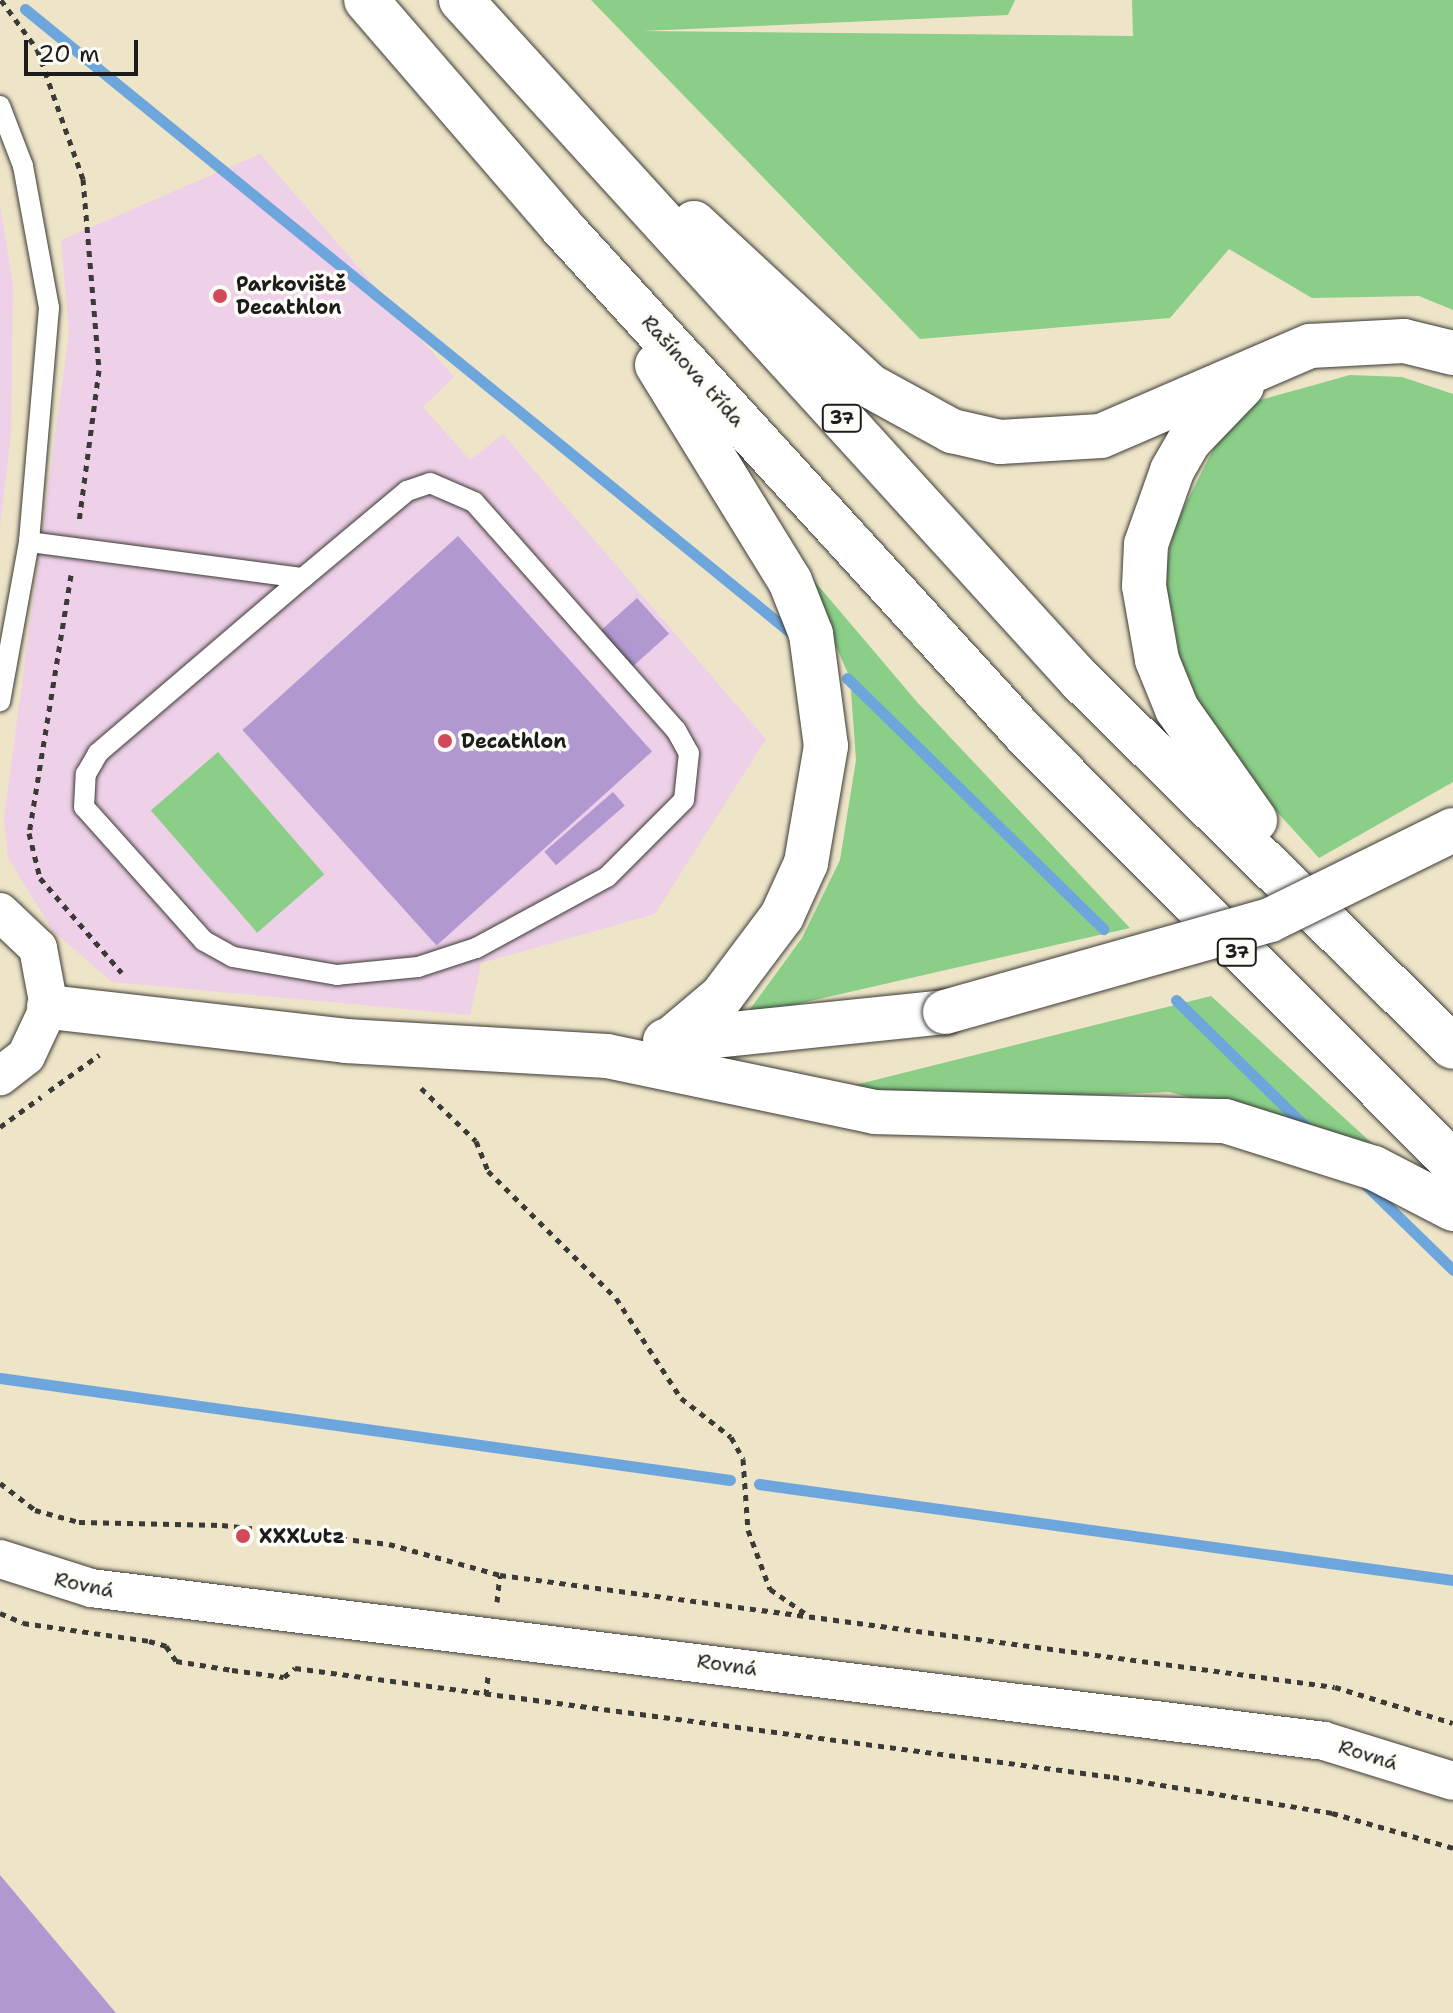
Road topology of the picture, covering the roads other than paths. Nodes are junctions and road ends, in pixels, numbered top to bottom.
1 (366, 0) edge
2 (461, 0) edge
3 (0, 106) edge
4 (604, 157) junction
5 (561, 226) junction
6 (1453, 353) edge
7 (1263, 367) junction
8 (29, 542) junction
9 (303, 578) junction
10 (0, 701) edge
11 (1453, 830) edge
12 (0, 912) edge
13 (1373, 969) junction
14 (49, 1007) junction
15 (670, 1040) junction
16 (1453, 1047) edge
17 (607, 1056) junction
18 (0, 1076) edge
19 (1453, 1163) edge
20 (1453, 1209) edge
21 (0, 1559) edge
22 (1453, 1781) edge

1 - 5 main road, Rašínova třída / 37
2 - 4 main road, 37
3 - 8 lane
4 - 7 main road
4 - 13 main road, 37
5 - 15 main road
5 - 19 main road, Rašínova třída / 37
6 - 7 main road
7 - 13 main road
8 - 9 lane
8 - 10 lane
9 - 9 lane
11 - 15 main road, bridge
12 - 14 street
13 - 16 main road, 37
14 - 17 main road
14 - 18 street
15 - 17 main road
17 - 20 main road
21 - 22 street, Rovná

